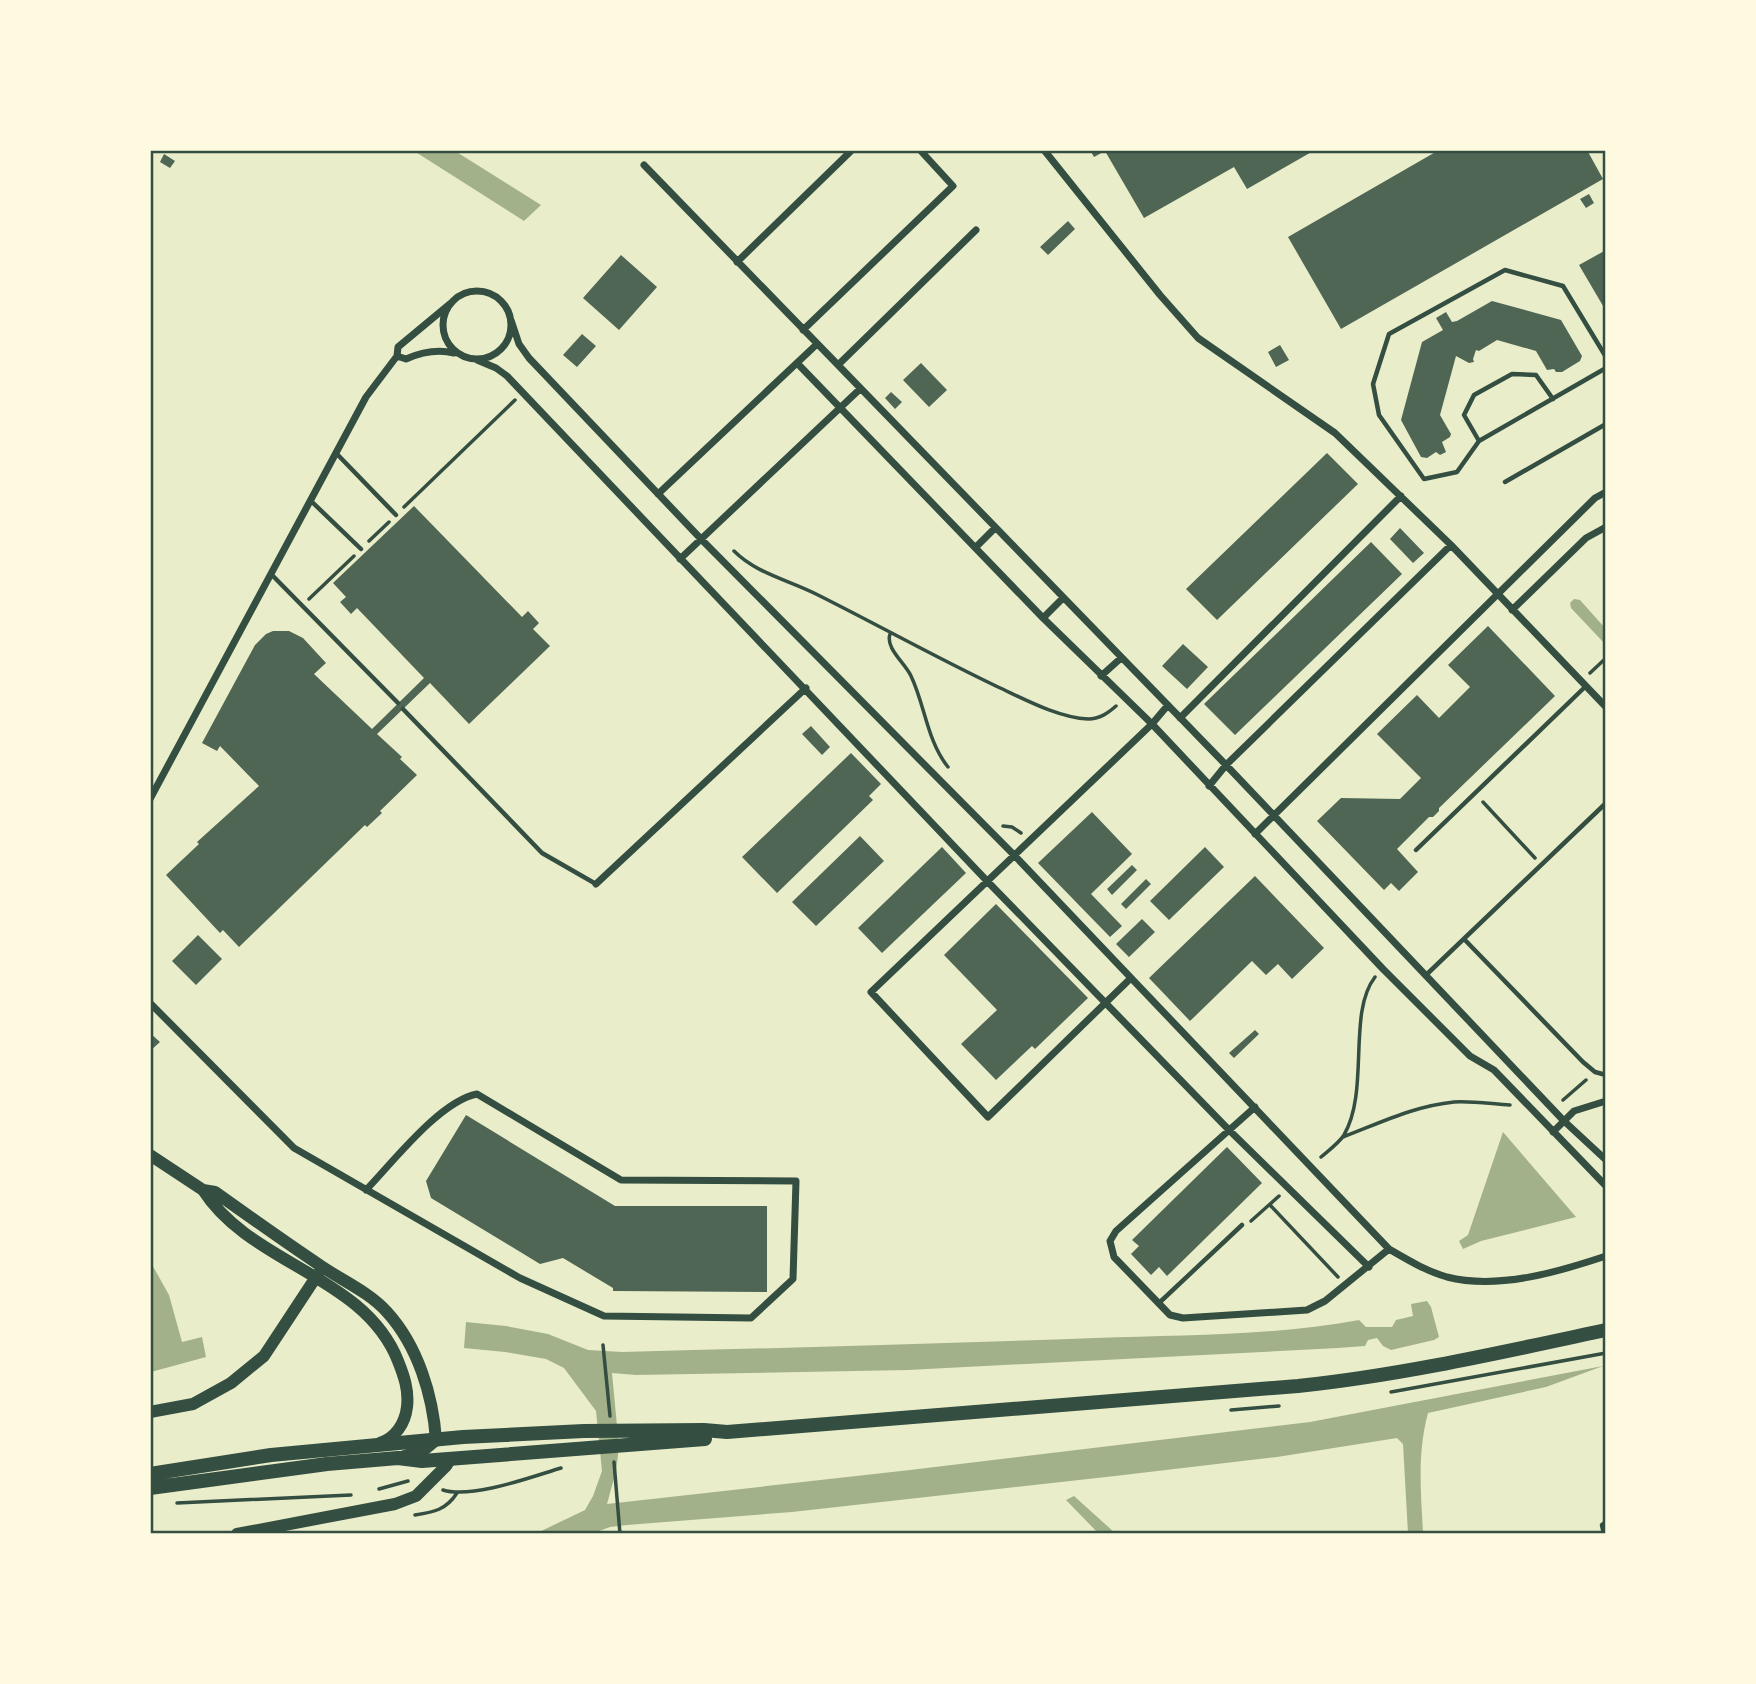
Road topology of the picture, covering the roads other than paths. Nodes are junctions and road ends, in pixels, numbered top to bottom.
1 (852, 150) edge
2 (920, 150) edge
3 (1044, 150) edge
4 (643, 165) dead end
5 (975, 230) dead end
6 (737, 262) junction
7 (451, 303) junction
8 (511, 320) junction
9 (803, 330) junction
10 (817, 344) junction
11 (459, 354) junction
12 (397, 356) junction
13 (1605, 356) edge
14 (477, 360) junction
15 (797, 363) junction
16 (838, 365) junction
17 (1605, 368) edge
18 (860, 389) junction
19 (1553, 399) junction
20 (840, 408) junction
21 (1605, 425) edge
22 (1479, 440) junction
23 (335, 453) junction
24 (1505, 482) dead end
25 (1605, 492) edge
26 (658, 494) junction
27 (1401, 496) junction
28 (310, 500) junction
29 (396, 515) dead end
30 (1605, 527) edge
31 (995, 528) junction
32 (701, 539) junction
33 (1451, 545) junction
34 (976, 547) junction
35 (361, 549) dead end
36 (680, 559) junction
37 (271, 574) junction
38 (1496, 594) junction
39 (1063, 598) junction
40 (1512, 611) junction
41 (1043, 618) junction
42 (1121, 657) junction
43 (1101, 676) junction
44 (1583, 684) junction
45 (806, 688) junction
46 (398, 704) dead end
47 (1168, 705) junction
48 (1605, 707) edge
49 (403, 709) dead end
50 (1180, 718) junction
51 (1152, 724) junction
52 (1226, 765) junction
53 (1209, 786) junction
54 (150, 799) edge
55 (1605, 803) edge
56 (1273, 817) junction
57 (1255, 834) junction
58 (1416, 850) dead end
59 (1015, 856) junction
60 (988, 882) junction
61 (596, 884) joint
62 (1464, 939) junction
63 (1425, 976) junction
64 (1132, 978) junction
65 (1106, 1002) junction
66 (150, 1003) edge
67 (1605, 1075) edge
68 (1605, 1101) edge
69 (1255, 1107) junction
70 (1564, 1121) junction
71 (1230, 1130) junction
72 (1553, 1132) junction
73 (150, 1156) edge
74 (1605, 1160) edge
75 (1605, 1186) edge
76 (366, 1190) junction
77 (1242, 1225) road end
78 (1389, 1249) junction
79 (1605, 1256) edge
80 (1370, 1267) junction
81 (319, 1273) junction
82 (1159, 1303) junction
83 (1605, 1330) edge
84 (150, 1412) edge
85 (637, 1438) junction
86 (436, 1440) junction
87 (372, 1446) junction
88 (398, 1458) junction
89 (451, 1458) junction
90 (150, 1474) edge
91 (150, 1489) edge
92 (1605, 1522) edge
93 (237, 1534) edge
94 (1604, 1534) edge

1 - 6 street
2 - 9 street
3 - 27 street
4 - 6 street
5 - 16 street
6 - 9 street
7 - 8 street
7 - 11 street
7 - 12 street
8 - 14 street
8 - 26 street
9 - 10 street
10 - 15 street
10 - 16 street
11 - 12 street
11 - 14 street
12 - 23 street
13 - 22 lane
14 - 36 street
15 - 20 street
15 - 26 street
16 - 18 street
17 - 19 lane
18 - 20 street
18 - 31 street
19 - 22 lane
19 - 22 lane
20 - 32 street
20 - 34 street
21 - 24 lane
23 - 28 street
23 - 29 lane
25 - 38 street
26 - 32 street
27 - 33 street
27 - 50 street
28 - 35 lane
28 - 37 street
30 - 40 street
31 - 34 street
31 - 39 street
32 - 36 street
32 - 59 street
33 - 38 street
33 - 52 street
34 - 41 street
36 - 45 street
37 - 46 lane
37 - 54 street
38 - 40 street
38 - 56 street
39 - 41 street
39 - 42 street
40 - 44 street
41 - 43 street
42 - 43 street
42 - 47 street
43 - 51 street
44 - 48 street
44 - 58 lane
45 - 60 street
45 - 61 street
47 - 50 street
47 - 51 street
49 - 61 lane
50 - 52 street
51 - 53 street
51 - 59 street
52 - 53 street
52 - 56 street
53 - 57 street
55 - 62 lane
56 - 57 street
56 - 63 street
57 - 72 street
59 - 60 street
59 - 64 street
60 - 65 street
60 - 65 street
62 - 63 lane
62 - 67 lane
63 - 70 street
64 - 65 street
64 - 69 street
65 - 71 street
66 - 76 street
68 - 70 street
69 - 71 street
69 - 78 street
70 - 72 street
70 - 74 street
71 - 80 street
71 - 82 street
72 - 75 street
73 - 81 street
76 - 76 street
77 - 82 lane
78 - 79 street
78 - 80 street
80 - 82 street
81 - 84 street
81 - 86 street
81 - 87 street
83 - 85 main road
85 - 86 main road
85 - 89 main road
86 - 87 main road
86 - 88 street
87 - 90 main road
88 - 89 main road
88 - 91 main road
89 - 93 street
92 - 94 lane

